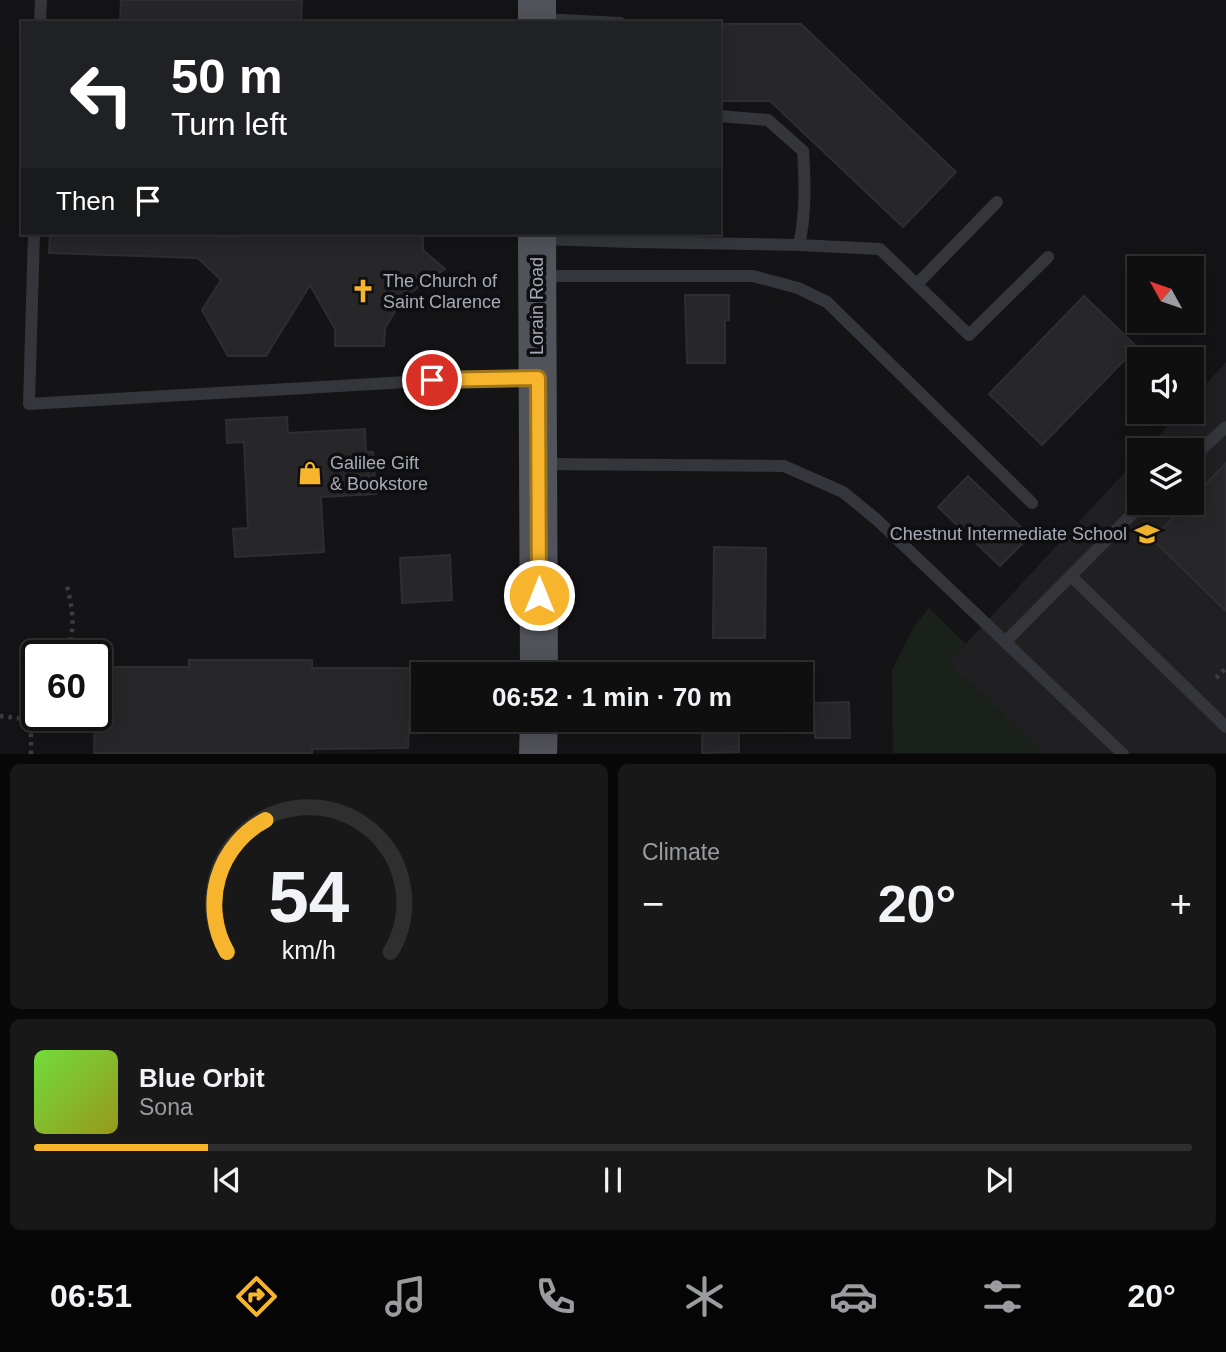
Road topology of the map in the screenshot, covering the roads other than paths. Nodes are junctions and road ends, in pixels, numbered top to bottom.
1 (41, 0) edge
2 (537, 14) edge
3 (40, 21) edge
4 (602, 21) edge
5 (721, 116) edge
6 (997, 202) dead end
7 (34, 235) edge
8 (632, 237) edge
9 (799, 245) junction
10 (537, 249) edge
11 (1048, 257) dead end
12 (916, 284) junction
13 (538, 378) junction
14 (1226, 427) edge
15 (1204, 447) edge
16 (540, 464) junction
17 (1032, 503) dead end
18 (1131, 515) edge
19 (1071, 576) junction
20 (1005, 642) junction
21 (539, 662) edge
22 (1226, 727) edge
23 (539, 732) edge
24 (538, 754) edge
25 (1123, 754) edge

1 - 3 lane
2 - 4 lane
5 - 9 lane
6 - 12 lane
7 - 13 lane
8 - 9 lane
8 - 10 lane
9 - 12 lane
10 - 13 main road, Lorain Road
10 - 17 lane
11 - 12 lane
13 - 16 main road, Lorain Road
14 - 15 lane
16 - 20 lane
16 - 21 main road, Lorain Road
18 - 19 lane
19 - 20 lane
19 - 22 lane
20 - 25 lane
23 - 24 main road

